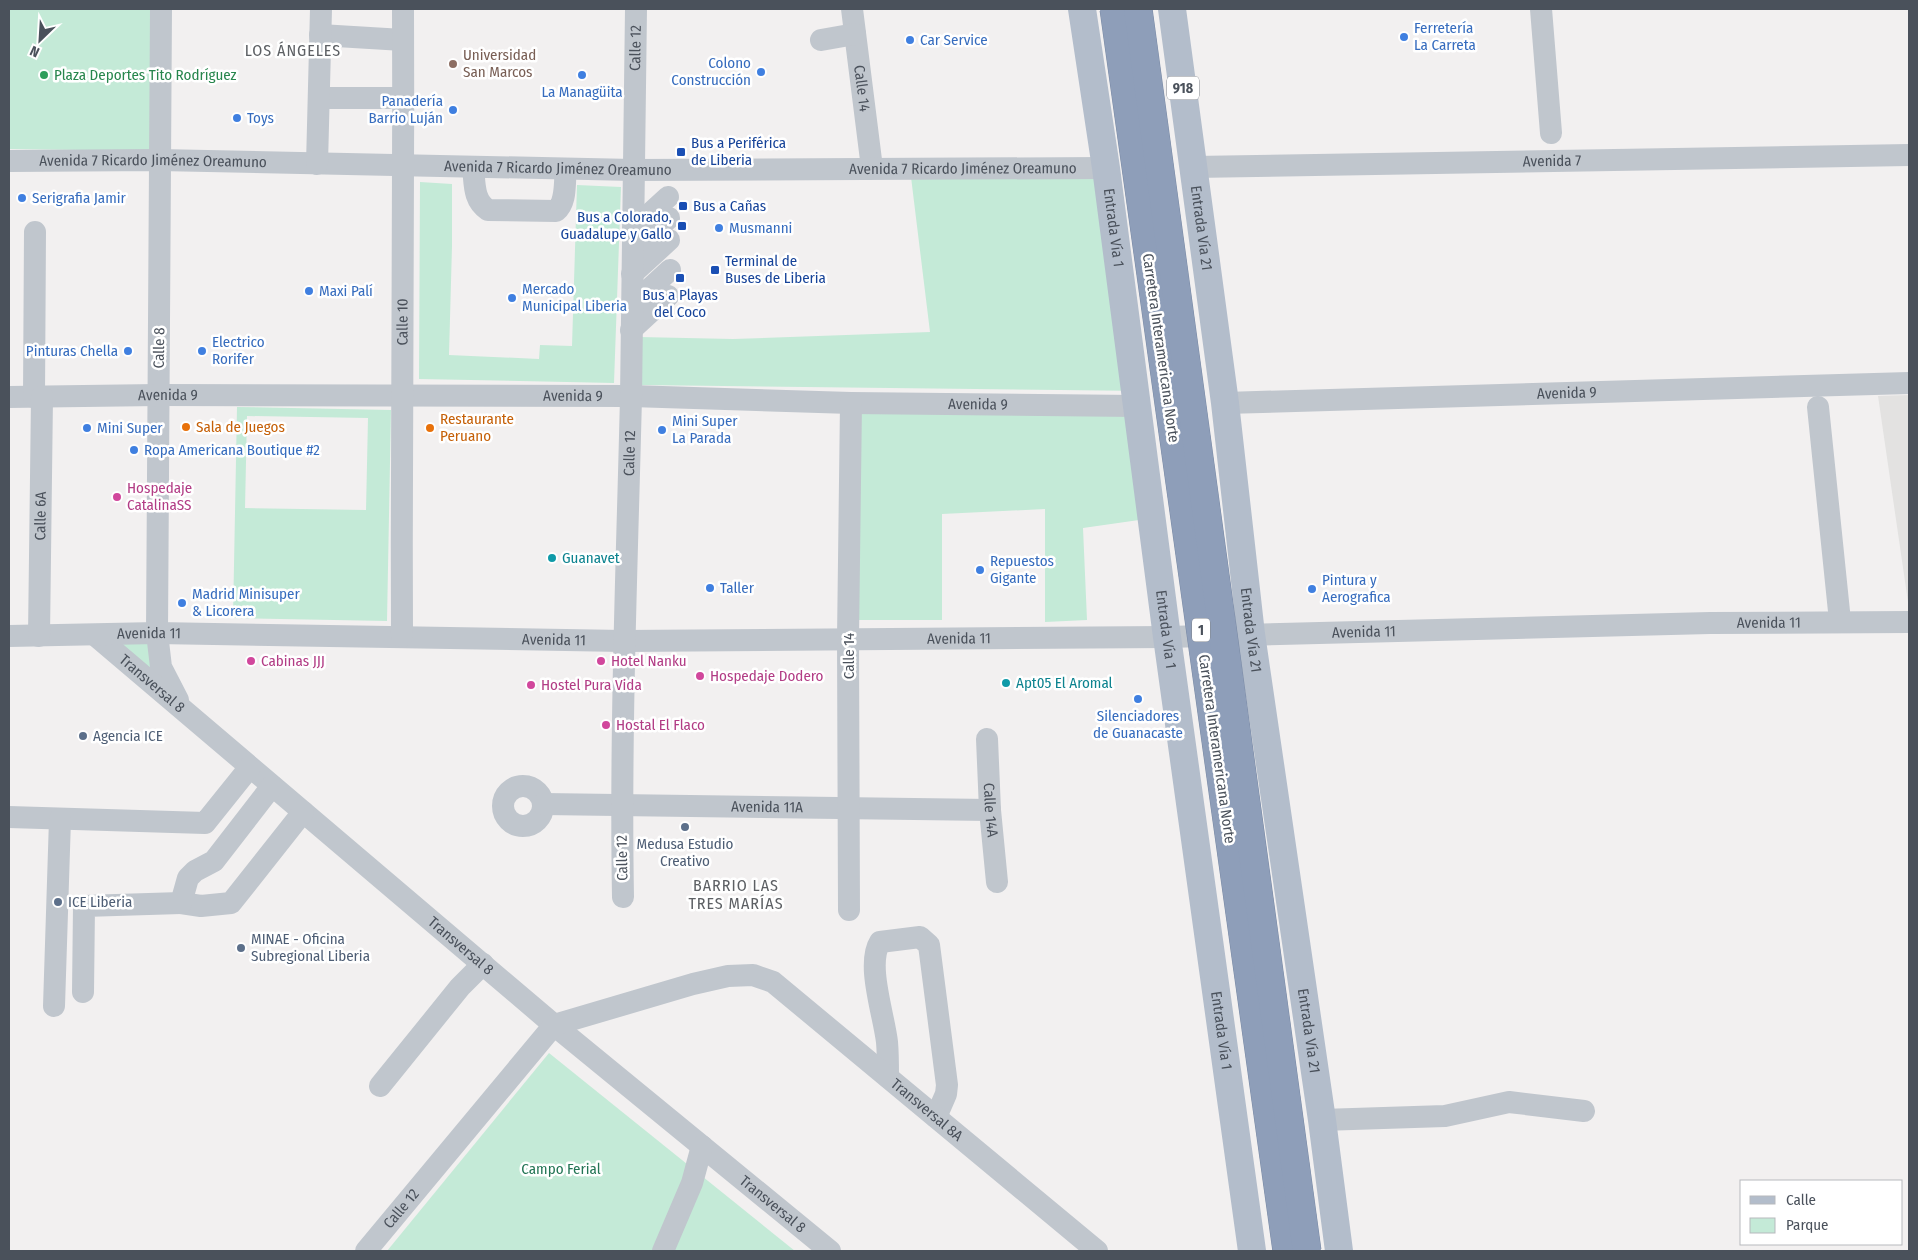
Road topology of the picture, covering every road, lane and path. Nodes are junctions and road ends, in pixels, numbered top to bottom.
1 (161, 9) edge
2 (321, 9) edge
3 (403, 9) edge
4 (636, 9) edge
5 (852, 9) edge
6 (1082, 9) edge
7 (1114, 9) edge
8 (1138, 9) edge
9 (1172, 9) edge
10 (1541, 9) edge
11 (855, 34) junction
12 (320, 35) junction
13 (403, 40) junction
14 (821, 40) dead end
15 (319, 98) junction
16 (404, 98) junction
17 (1551, 133) dead end
18 (1909, 155) edge
19 (160, 160) junction
20 (9, 161) edge
21 (317, 164) junction
22 (404, 166) junction
23 (473, 167) junction
24 (1194, 167) junction
25 (872, 168) junction
26 (1106, 168) junction
27 (566, 169) junction
28 (633, 170) junction
29 (35, 232) dead end
30 (669, 249) junction
31 (632, 282) junction
32 (1909, 383) edge
33 (158, 395) junction
34 (401, 395) junction
35 (631, 396) junction
36 (9, 397) edge
37 (38, 397) junction
38 (851, 403) junction
39 (1225, 403) junction
40 (1136, 406) junction
41 (1818, 407) dead end
42 (1840, 621) junction
43 (1909, 622) edge
44 (157, 633) junction
45 (1251, 634) junction
46 (9, 636) edge
47 (39, 636) junction
48 (95, 636) junction
49 (402, 636) junction
50 (1166, 636) junction
51 (848, 639) junction
52 (623, 641) junction
53 (185, 712) junction
54 (987, 739) dead end
55 (250, 767) junction
56 (272, 786) junction
57 (543, 804) dead end
58 (621, 804) junction
59 (850, 807) junction
60 (990, 810) junction
61 (303, 812) junction
62 (9, 817) edge
63 (60, 819) junction
64 (997, 882) dead end
65 (623, 897) dead end
66 (181, 903) junction
67 (849, 910) dead end
68 (483, 964) junction
69 (83, 992) dead end
70 (54, 1006) dead end
71 (554, 1025) junction
72 (888, 1077) junction
73 (380, 1086) dead end
74 (1584, 1112) dead end
75 (936, 1117) junction
76 (1322, 1120) junction
77 (702, 1146) junction
78 (366, 1251) edge
79 (663, 1251) edge
80 (830, 1251) edge
81 (1097, 1251) edge
82 (1252, 1251) edge
83 (1287, 1251) edge
84 (1307, 1251) edge
85 (1338, 1251) edge

1 - 19 street, Calle 8
2 - 12 street
3 - 13 street, Calle 10
4 - 28 street, Calle 12
5 - 11 street, Calle 14
6 - 26 main road, Entrada Vía 1
7 - 83 highway, Carretera Interamericana Norte / 1, bridge
8 - 84 highway, Carretera Interamericana Norte / 1, bridge
9 - 24 main road, Entrada Vía 21 / 918
10 - 17 street
11 - 14 street
11 - 25 street, Calle 14
12 - 13 street
12 - 15 street
13 - 16 street, Calle 10
15 - 16 street
15 - 21 street
16 - 22 street, Calle 10
18 - 24 street, Avenida 7
19 - 20 street, Avenida 7 Ricardo Jiménez Oreamuno
19 - 21 street, Avenida 7 Ricardo Jiménez Oreamuno
19 - 33 street, Calle 8
21 - 22 street, Avenida 7 Ricardo Jiménez Oreamuno
22 - 23 street, Avenida 7 Ricardo Jiménez Oreamuno
22 - 34 street, Calle 10
23 - 27 street, Avenida 7 Ricardo Jiménez Oreamuno
23 - 27 street
24 - 39 main road, Entrada Vía 21
25 - 26 street, Avenida 7 Ricardo Jiménez Oreamuno
25 - 28 street, Avenida 7 Ricardo Jiménez Oreamuno
26 - 40 main road, Entrada Vía 1
27 - 28 street, Avenida 7 Ricardo Jiménez Oreamuno
28 - 31 street, Calle 12
29 - 37 street, Calle 6A
30 - 31 street
30 - 31 street
30 - 31 street
30 - 31 street
31 - 35 street, Calle 12
32 - 39 street, Avenida 9
33 - 34 street, Avenida 9
33 - 37 street, Avenida 9
33 - 44 street, Calle 8
34 - 35 street, Avenida 9
34 - 49 street, Calle 10
35 - 38 street, Avenida 9
35 - 52 street, Calle 12
36 - 37 street, Avenida 9
37 - 47 street, Calle 6A
38 - 40 street, Avenida 9
38 - 51 street, Calle 14
39 - 45 main road, Entrada Vía 21
40 - 50 main road, Entrada Vía 1
41 - 42 street
42 - 43 street, Avenida 11
42 - 45 street, Avenida 11
44 - 48 street, Avenida 11
44 - 49 street, Avenida 11
44 - 53 street, Calle 8
45 - 50 street, Avenida 11
45 - 76 main road, Entrada Vía 21
46 - 47 street, Avenida 11
47 - 48 street, Avenida 11
48 - 53 street, Transversal 8
49 - 52 street, Avenida 11
50 - 51 street, Avenida 11
50 - 82 main road, Entrada Vía 1
51 - 52 street, Avenida 11
51 - 59 street, Calle 14
52 - 58 street, Calle 12
53 - 55 street, Transversal 8
54 - 60 street, Calle 14A
55 - 56 street, Transversal 8
55 - 63 street
56 - 61 street, Transversal 8
56 - 66 street
57 - 58 street, Avenida 11A
58 - 59 street, Avenida 11A
58 - 65 street, Calle 12
59 - 60 street, Avenida 11A
59 - 67 street, Calle 14
60 - 64 street, Calle 14A
61 - 66 street
61 - 68 street, Transversal 8
62 - 63 street
63 - 70 street
66 - 69 street
68 - 71 street, Transversal 8
68 - 73 street
71 - 72 street, Transversal 8A
71 - 77 street, Transversal 8
71 - 78 street, Calle 12
72 - 75 street, Transversal 8A
72 - 75 street
74 - 76 street
75 - 81 street, Transversal 8A
76 - 85 main road, Entrada Vía 21
77 - 79 street
77 - 80 street, Transversal 8

